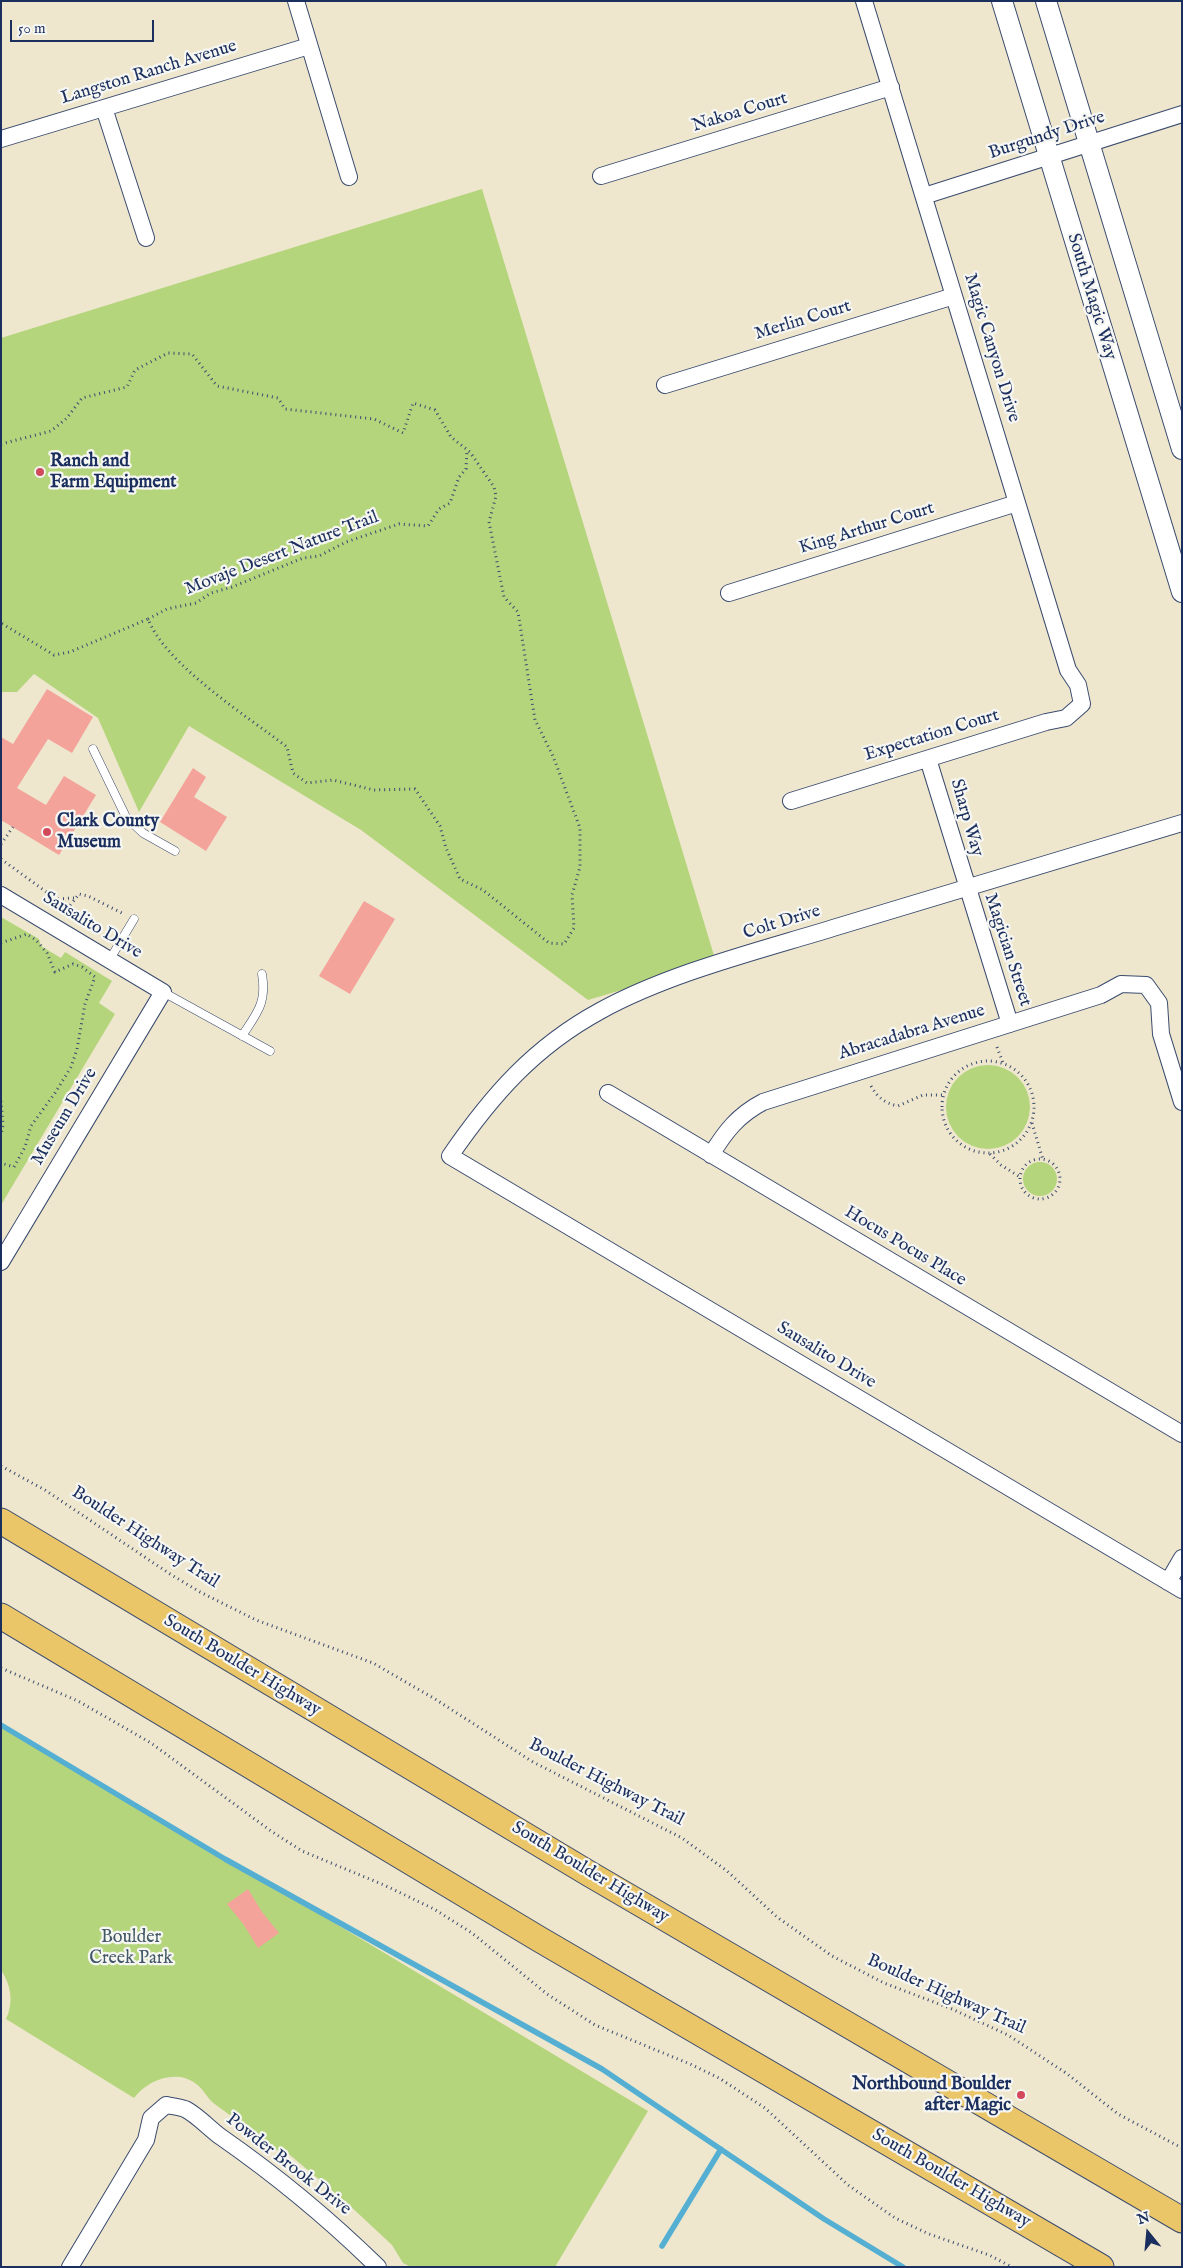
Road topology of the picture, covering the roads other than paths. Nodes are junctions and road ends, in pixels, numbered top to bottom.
1 (296, 1) edge
2 (864, 1) edge
3 (1002, 1) edge
4 (1046, 1) edge
5 (309, 46) junction
6 (891, 87) junction
7 (104, 108) junction
8 (1182, 114) edge
9 (1, 139) edge
10 (1090, 144) junction
11 (1048, 156) junction
12 (601, 176) dead end
13 (349, 178) dead end
14 (924, 196) junction
15 (146, 238) dead end
16 (954, 296) junction
17 (665, 386) dead end
18 (1182, 449) edge
19 (1017, 503) junction
20 (1182, 592) edge
21 (729, 593) dead end
22 (1082, 704) joint
23 (93, 749) dead end
24 (928, 759) junction
25 (791, 801) dead end
26 (1182, 823) edge
27 (175, 851) dead end
28 (966, 888) junction
29 (1, 895) edge
30 (134, 919) road end
31 (110, 959) junction
32 (262, 974) dead end
33 (163, 992) junction
34 (1010, 1024) junction
35 (242, 1036) junction
36 (270, 1051) dead end
37 (608, 1093) dead end
38 (1182, 1102) edge
39 (710, 1155) junction
40 (450, 1156) joint
41 (1, 1262) edge
42 (1182, 1434) edge
43 (1, 1521) edge
44 (1182, 1558) edge
45 (1175, 1586) edge
46 (1, 1616) edge
47 (1182, 2220) edge
48 (70, 2267) edge
49 (378, 2267) edge
50 (1101, 2267) edge

1 - 5 street
2 - 6 street, Magic Canyon Drive
3 - 11 street, South Magic Way
4 - 10 street
5 - 7 street, Langston Ranch Avenue
5 - 13 street
6 - 12 street, Nakoa Court
6 - 14 street, Magic Canyon Drive
7 - 9 street, Langston Ranch Avenue
7 - 15 street
8 - 10 street, Burgundy Drive
10 - 11 street, Burgundy Drive
10 - 18 street
11 - 14 street, Burgundy Drive
11 - 20 street, South Magic Way
14 - 16 street, Magic Canyon Drive
16 - 17 street, Merlin Court
16 - 19 street, Magic Canyon Drive
19 - 21 street, King Arthur Court
19 - 22 street, Magic Canyon Drive
22 - 24 street, Expectation Court
23 - 27 lane
24 - 25 street, Expectation Court
24 - 28 street, Sharp Way
26 - 28 street, Colt Drive
28 - 34 street, Magician Street
28 - 40 street, Colt Drive
29 - 31 street, Sausalito Drive
30 - 31 lane
31 - 33 street, Sausalito Drive
32 - 35 lane
33 - 35 lane
33 - 41 street, Museum Drive
34 - 38 street, Abracadabra Avenue
34 - 39 street, Abracadabra Avenue
35 - 36 lane
37 - 39 street, Hocus Pocus Place
39 - 42 street, Hocus Pocus Place
40 - 45 street, Sausalito Drive
43 - 47 main road, South Boulder Highway
44 - 45 street
46 - 50 main road, South Boulder Highway
48 - 49 street, Powder Brook Drive

